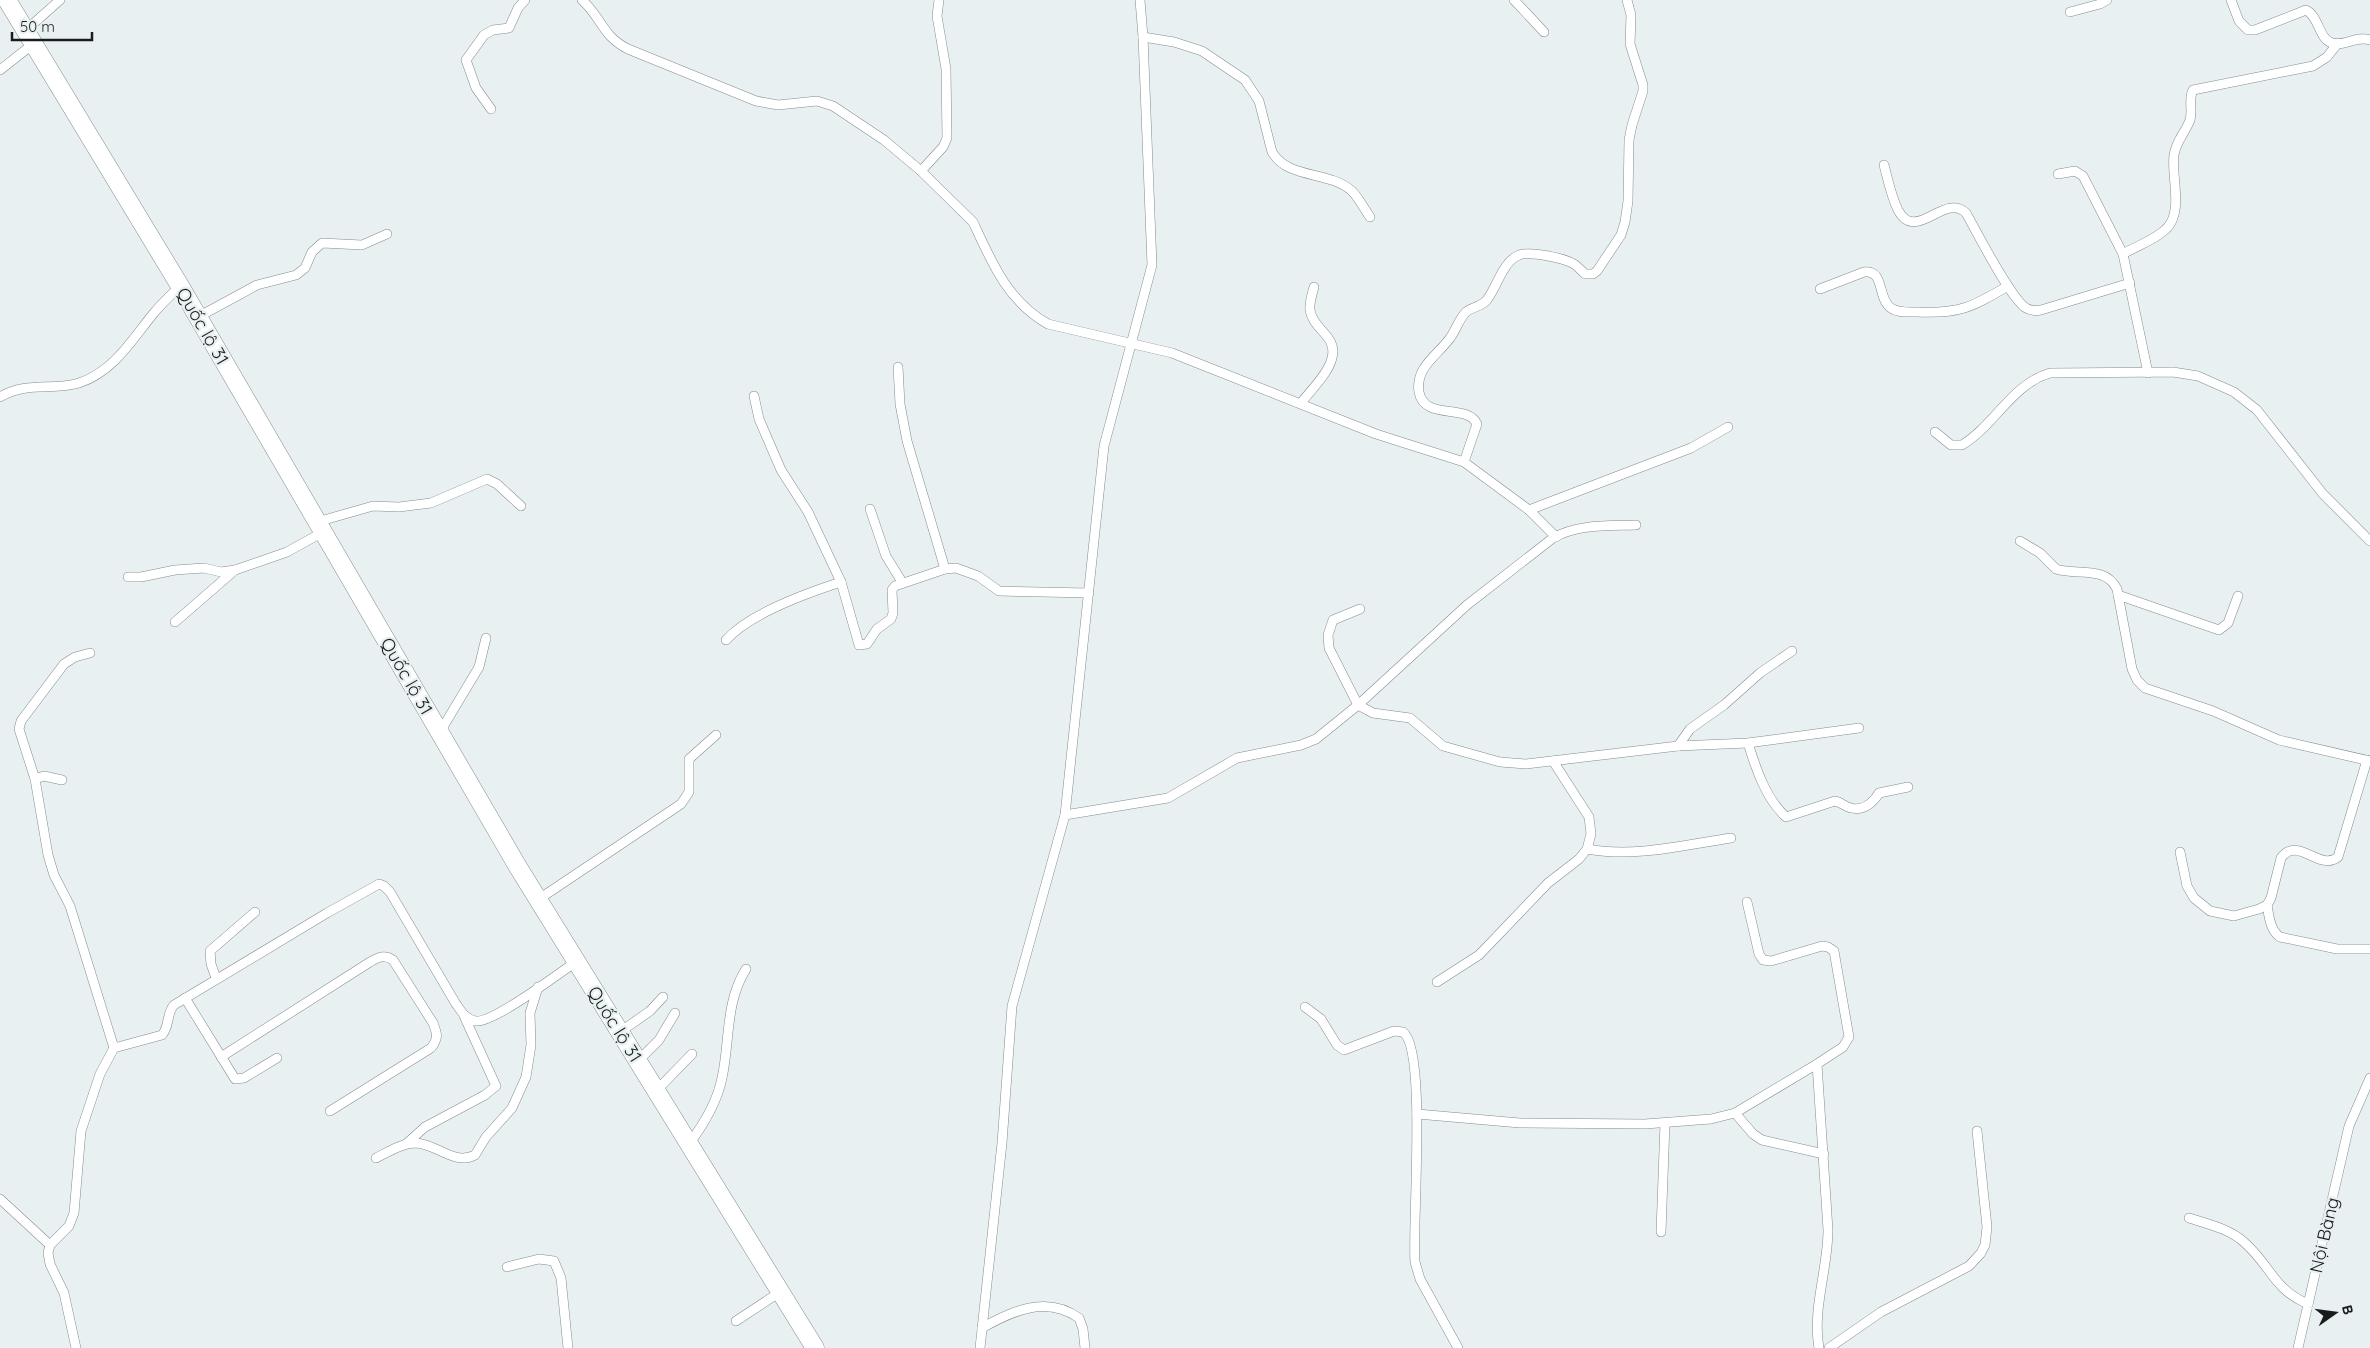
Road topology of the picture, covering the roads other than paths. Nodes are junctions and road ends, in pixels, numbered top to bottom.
1 (7, 0) edge
2 (60, 0) edge
3 (525, 0) edge
4 (582, 0) edge
5 (939, 0) edge
6 (1140, 0) edge
7 (1514, 0) edge
8 (1627, 0) edge
9 (2107, 0) edge
10 (2231, 0) edge
11 (2070, 12) dead end
12 (1544, 32) dead end
13 (29, 37) junction
14 (1143, 37) junction
15 (2370, 40) edge
16 (2338, 43) junction
17 (0, 70) edge
18 (491, 109) dead end
19 (1884, 165) dead end
20 (921, 171) junction
21 (2058, 174) dead end
22 (1370, 217) dead end
23 (387, 234) dead end
24 (2123, 254) junction
25 (2130, 284) junction
26 (180, 286) junction
27 (2008, 286) junction
28 (1314, 287) dead end
29 (1820, 288) dead end
30 (198, 318) junction
31 (1130, 342) junction
32 (898, 367) dead end
33 (2148, 373) junction
34 (754, 396) dead end
35 (0, 397) edge
36 (1302, 403) junction
37 (1728, 427) dead end
38 (1935, 432) dead end
39 (1464, 462) junction
40 (521, 506) dead end
41 (870, 508) dead end
42 (1529, 510) junction
43 (322, 525) junction
44 (1636, 525) dead end
45 (1556, 537) junction
46 (2020, 541) dead end
47 (2370, 541) edge
48 (235, 570) junction
49 (945, 570) junction
50 (128, 577) dead end
51 (841, 582) junction
52 (902, 582) junction
53 (1089, 592) junction
54 (2118, 594) junction
55 (2238, 596) dead end
56 (1360, 609) dead end
57 (175, 622) dead end
58 (486, 638) dead end
59 (726, 640) dead end
60 (1792, 651) dead end
61 (90, 653) dead end
62 (1358, 705) junction
63 (1859, 728) dead end
64 (440, 732) junction
65 (716, 735) dead end
66 (1748, 743) junction
67 (1678, 746) junction
68 (1553, 761) junction
69 (2369, 761) edge
70 (35, 779) junction
71 (62, 780) dead end
72 (1908, 787) dead end
73 (1065, 815) junction
74 (1730, 838) dead end
75 (1587, 849) junction
76 (2180, 852) dead end
77 (539, 899) junction
78 (1747, 902) dead end
79 (2267, 904) junction
80 (255, 912) dead end
81 (2370, 949) edge
82 (576, 961) junction
83 (746, 969) dead end
84 (216, 978) junction
85 (1438, 982) dead end
86 (538, 987) junction
87 (663, 997) dead end
88 (185, 998) junction
89 (1304, 1008) dead end
90 (674, 1013) dead end
91 (463, 1014) junction
92 (620, 1032) junction
93 (114, 1048) junction
94 (692, 1054) dead end
95 (221, 1057) junction
96 (277, 1058) dead end
97 (638, 1061) junction
98 (1817, 1064) junction
99 (2370, 1078) edge
100 (656, 1091) junction
101 (330, 1111) dead end
102 (1736, 1113) junction
103 (1417, 1114) junction
104 (1666, 1123) junction
105 (1977, 1132) dead end
106 (406, 1144) junction
107 (689, 1144) junction
108 (1824, 1154) junction
109 (376, 1158) dead end
110 (0, 1199) edge
111 (2188, 1218) dead end
112 (1661, 1232) dead end
113 (50, 1245) junction
114 (507, 1267) dead end
115 (780, 1292) junction
116 (2308, 1304) junction
117 (736, 1321) dead end
118 (982, 1328) junction
119 (76, 1348) edge
120 (568, 1348) edge
121 (815, 1348) edge
122 (980, 1348) edge
123 (1085, 1348) edge
124 (1458, 1348) edge
125 (1819, 1348) edge
126 (1829, 1348) edge
127 (2298, 1348) edge

1 - 13 highway, Quốc lộ 31
2 - 13 street
3 - 18 street
4 - 20 street
5 - 20 street
6 - 14 street
7 - 12 street
8 - 39 street
9 - 11 street
10 - 16 street
13 - 17 street
13 - 26 highway, Quốc lộ 31
14 - 22 street
14 - 31 street
15 - 16 street
16 - 24 street
19 - 27 street
20 - 31 street
21 - 24 street
23 - 30 street
24 - 25 street
25 - 27 street
25 - 33 street
26 - 30 highway, Quốc lộ 31
26 - 35 street
27 - 29 street
28 - 36 street
30 - 43 highway, Quốc lộ 31
31 - 36 street
31 - 53 street
32 - 49 street
33 - 38 street
33 - 47 street
34 - 51 street
36 - 39 street
37 - 42 street
39 - 42 street
40 - 43 street
41 - 52 street
42 - 45 street
43 - 48 street
43 - 64 highway, Quốc lộ 31
44 - 45 street
45 - 62 street
46 - 54 street
48 - 50 street
48 - 57 street
49 - 52 street
49 - 53 street
51 - 52 street
51 - 59 street
53 - 73 street
54 - 55 street
54 - 69 street
56 - 62 street
58 - 64 street
60 - 67 street
61 - 70 street
62 - 68 street
62 - 73 street
63 - 66 street
64 - 77 highway, Quốc lộ 31
65 - 77 street
66 - 67 street
66 - 72 street
67 - 68 street
68 - 75 street
69 - 79 street
70 - 71 street
70 - 93 street
73 - 118 street
74 - 75 street
75 - 85 street
76 - 79 street
77 - 82 highway, Quốc lộ 31
78 - 98 street
79 - 81 street
80 - 84 street
82 - 86 street
82 - 92 highway, Quốc lộ 31
83 - 107 street
84 - 88 street
84 - 91 street
86 - 91 street
86 - 106 street
87 - 92 street
88 - 93 street
88 - 95 street
89 - 103 street
90 - 97 street
91 - 106 street
92 - 97 highway, Quốc lộ 31
93 - 113 street
94 - 100 street
95 - 96 street
95 - 101 street
97 - 100 highway, Quốc lộ 31
98 - 102 street
98 - 108 street
99 - 116 street, Nội Bàng
100 - 107 highway, Quốc lộ 31
102 - 104 street
102 - 108 street
103 - 104 street
103 - 124 street
104 - 112 street
105 - 126 street
106 - 109 street
107 - 115 highway, Quốc lộ 31
108 - 125 street
110 - 113 street
111 - 116 street
113 - 119 street
114 - 120 street
115 - 117 street
115 - 121 highway, Quốc lộ 31
116 - 127 street, Nội Bàng
118 - 122 street
118 - 123 street

